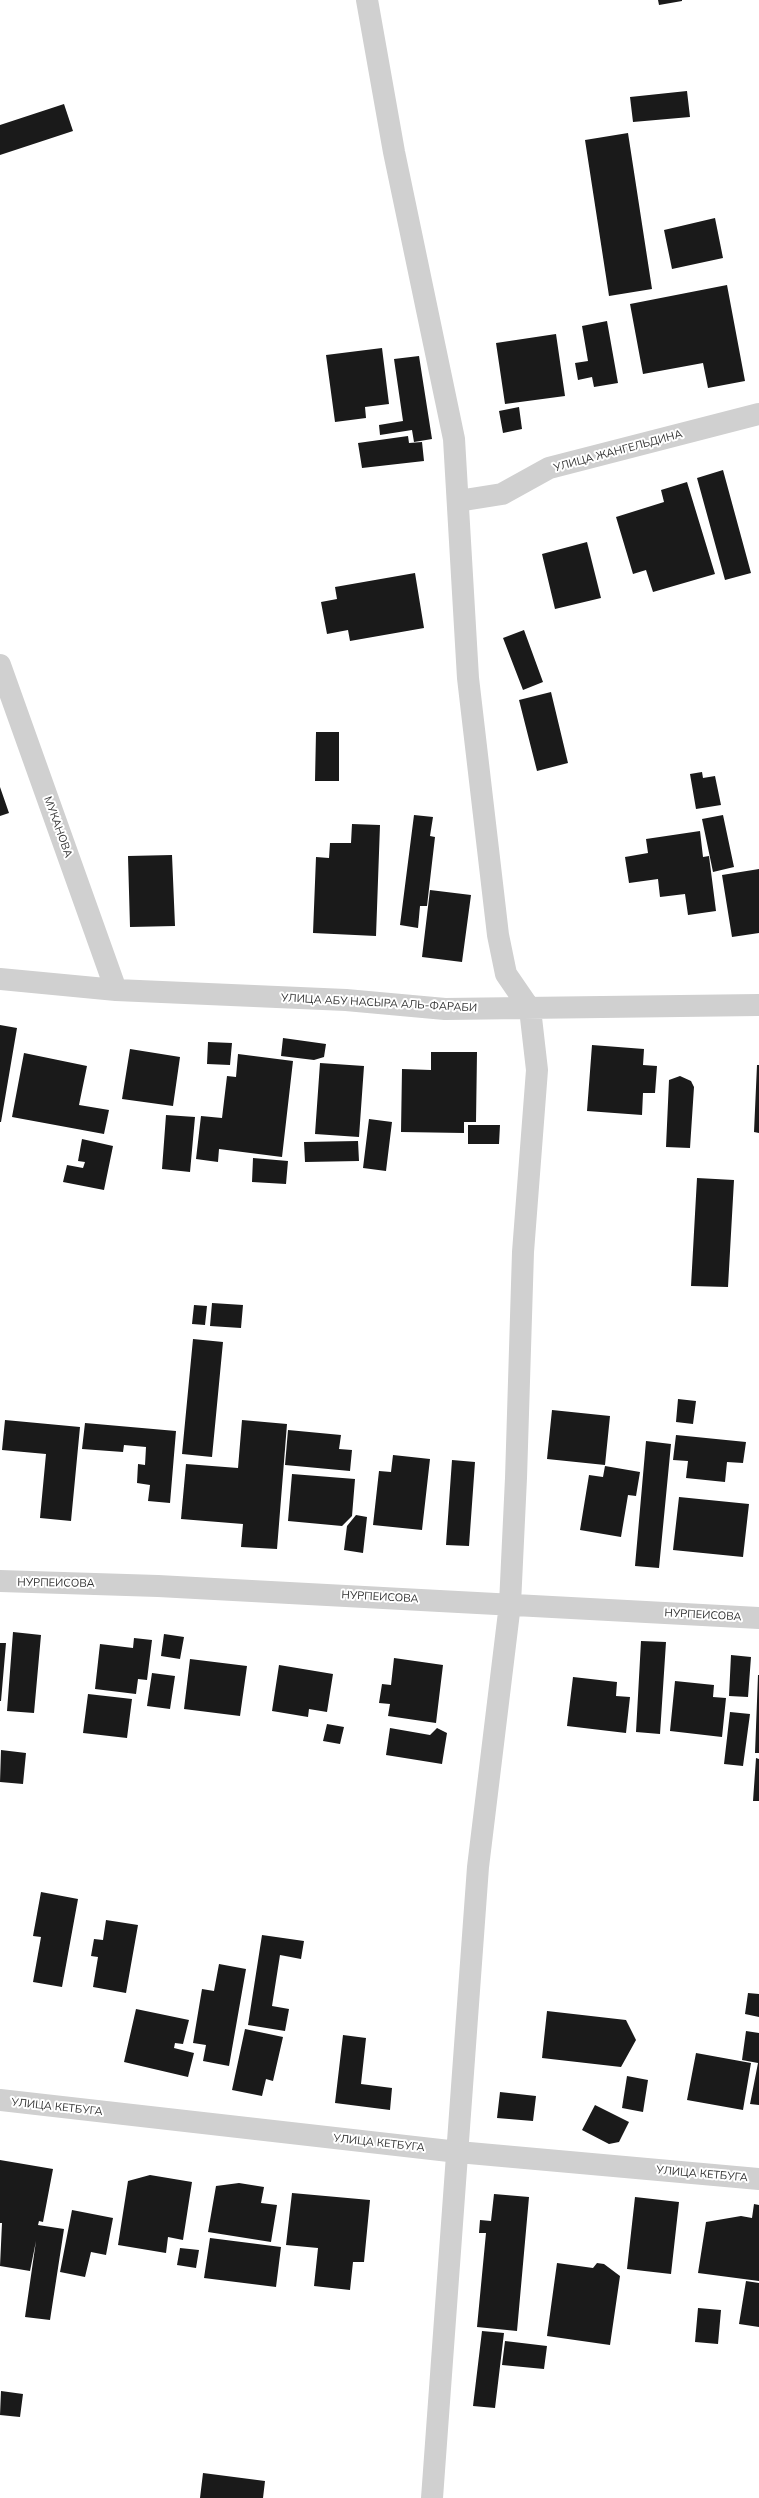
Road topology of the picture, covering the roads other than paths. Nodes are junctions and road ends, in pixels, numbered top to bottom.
1 (367, 0) edge
2 (759, 414) edge
3 (458, 501) junction
4 (0, 664) edge
5 (0, 979) edge
6 (116, 990) junction
7 (759, 1005) edge
8 (530, 1009) junction
9 (0, 1581) edge
10 (510, 1604) junction
11 (759, 1618) edge
12 (0, 2100) edge
13 (458, 2152) junction
14 (759, 2179) edge
15 (432, 2498) edge

1 - 3 street
2 - 3 street, УЛИЦА ЖАНГЕЛЬДИНА
3 - 8 street
4 - 6 street, МУКАНОВА
5 - 6 street, УЛИЦА АБУ НАСЫРА АЛЬ-ФАРАБИ
6 - 8 street, УЛИЦА АБУ НАСЫРА АЛЬ-ФАРАБИ
7 - 8 street, УЛИЦА АБУ НАСЫРА АЛЬ-ФАРАБИ
8 - 10 street
9 - 10 street, НУРПЕИСОВА
10 - 11 street, НУРПЕИСОВА
10 - 13 street
12 - 13 street, УЛИЦА КЕТБУГА
13 - 14 street, УЛИЦА КЕТБУГА
13 - 15 street

